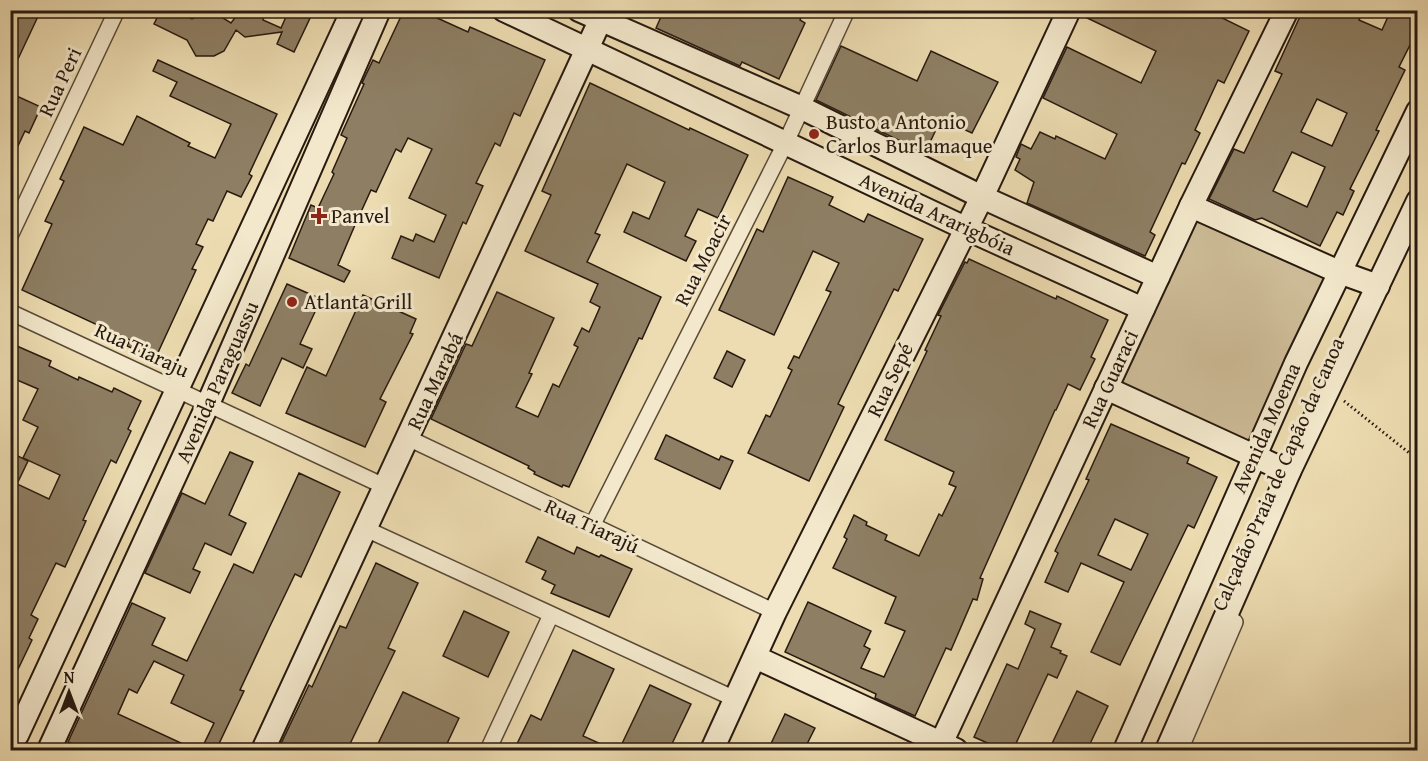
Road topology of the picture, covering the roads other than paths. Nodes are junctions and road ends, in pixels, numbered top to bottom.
1 (117, 10) edge
2 (352, 10) edge
3 (380, 10) edge
4 (504, 10) edge
5 (579, 10) edge
6 (847, 10) edge
7 (1069, 10) edge
8 (1287, 10) edge
9 (603, 15) edge
10 (586, 51) junction
11 (802, 108) junction
12 (1418, 111) edge
13 (786, 142) junction
14 (982, 197) junction
15 (1418, 201) edge
16 (1191, 206) junction
17 (1418, 217) edge
18 (965, 228) junction
19 (10, 236) edge
20 (1339, 272) junction
21 (1158, 277) junction
22 (1378, 286) junction
23 (1143, 309) junction
24 (10, 312) edge
25 (1106, 388) junction
26 (177, 390) junction
27 (208, 404) junction
28 (408, 438) junction
29 (1253, 456) junction
30 (1289, 472) junction
31 (386, 487) junction
32 (592, 526) junction
33 (366, 530) junction
34 (775, 612) junction
35 (551, 615) junction
36 (755, 657) junction
37 (735, 699) junction
38 (13, 735) edge
39 (945, 748) edge
40 (50, 750) edge
41 (263, 750) edge
42 (488, 750) edge
43 (712, 750) edge
44 (1125, 750) edge
45 (1167, 750) edge
46 (1180, 750) edge

1 - 19 street, Rua Peri
2 - 26 street, Avenida Paraguassu
3 - 27 street, Avenida Paraguassu
4 - 10 street, Avenida Ararigbóia
5 - 9 street, Avenida Ararigbóia
6 - 11 street, Rua Moacir
7 - 14 street, Rua Sepé
8 - 16 street, Rua Guaraci
9 - 10 street, Rua Marabá
9 - 11 street, Avenida Ararigbóia
10 - 13 street, Avenida Ararigbóia
10 - 28 street, Rua Marabá
11 - 13 street, Rua Moacir
11 - 14 street, Avenida Ararigbóia
12 - 20 street, Avenida Moema
13 - 18 street, Avenida Ararigbóia
13 - 32 street, Rua Moacir
14 - 18 street, Rua Sepé
14 - 21 street, Avenida Ararigbóia
15 - 22 street, Avenida Moema
16 - 20 street
16 - 21 street, Rua Guaraci
17 - 46 street, Calçadão Praia de Capão da Canoa
18 - 23 street, Avenida Ararigbóia
18 - 34 street, Rua Sepé
20 - 22 street
20 - 29 street, Avenida Moema
21 - 23 street, Rua Guaraci
22 - 30 street, Avenida Moema
23 - 25 street, Rua Guaraci
24 - 26 street, Rua Tiaraju
25 - 29 street
25 - 39 street, Rua Guaraci
26 - 27 street, Rua Tiaraju
26 - 38 street, Avenida Paraguassu
27 - 31 street, Rua Tiaraju
27 - 40 street, Avenida Paraguassu
28 - 31 street, Rua Marabá
28 - 32 street, Rua Tiarajú
29 - 30 street
29 - 44 street, Avenida Moema
30 - 45 street, Avenida Moema
31 - 33 street, Rua Marabá
32 - 34 street, Rua Tiarajú
33 - 35 street
33 - 41 street, Rua Marabá
34 - 36 street, Rua Sepé
35 - 37 street
35 - 42 street
36 - 37 street, Rua Sepé
36 - 39 street
37 - 43 street, Rua Sepé
38 - 40 street

